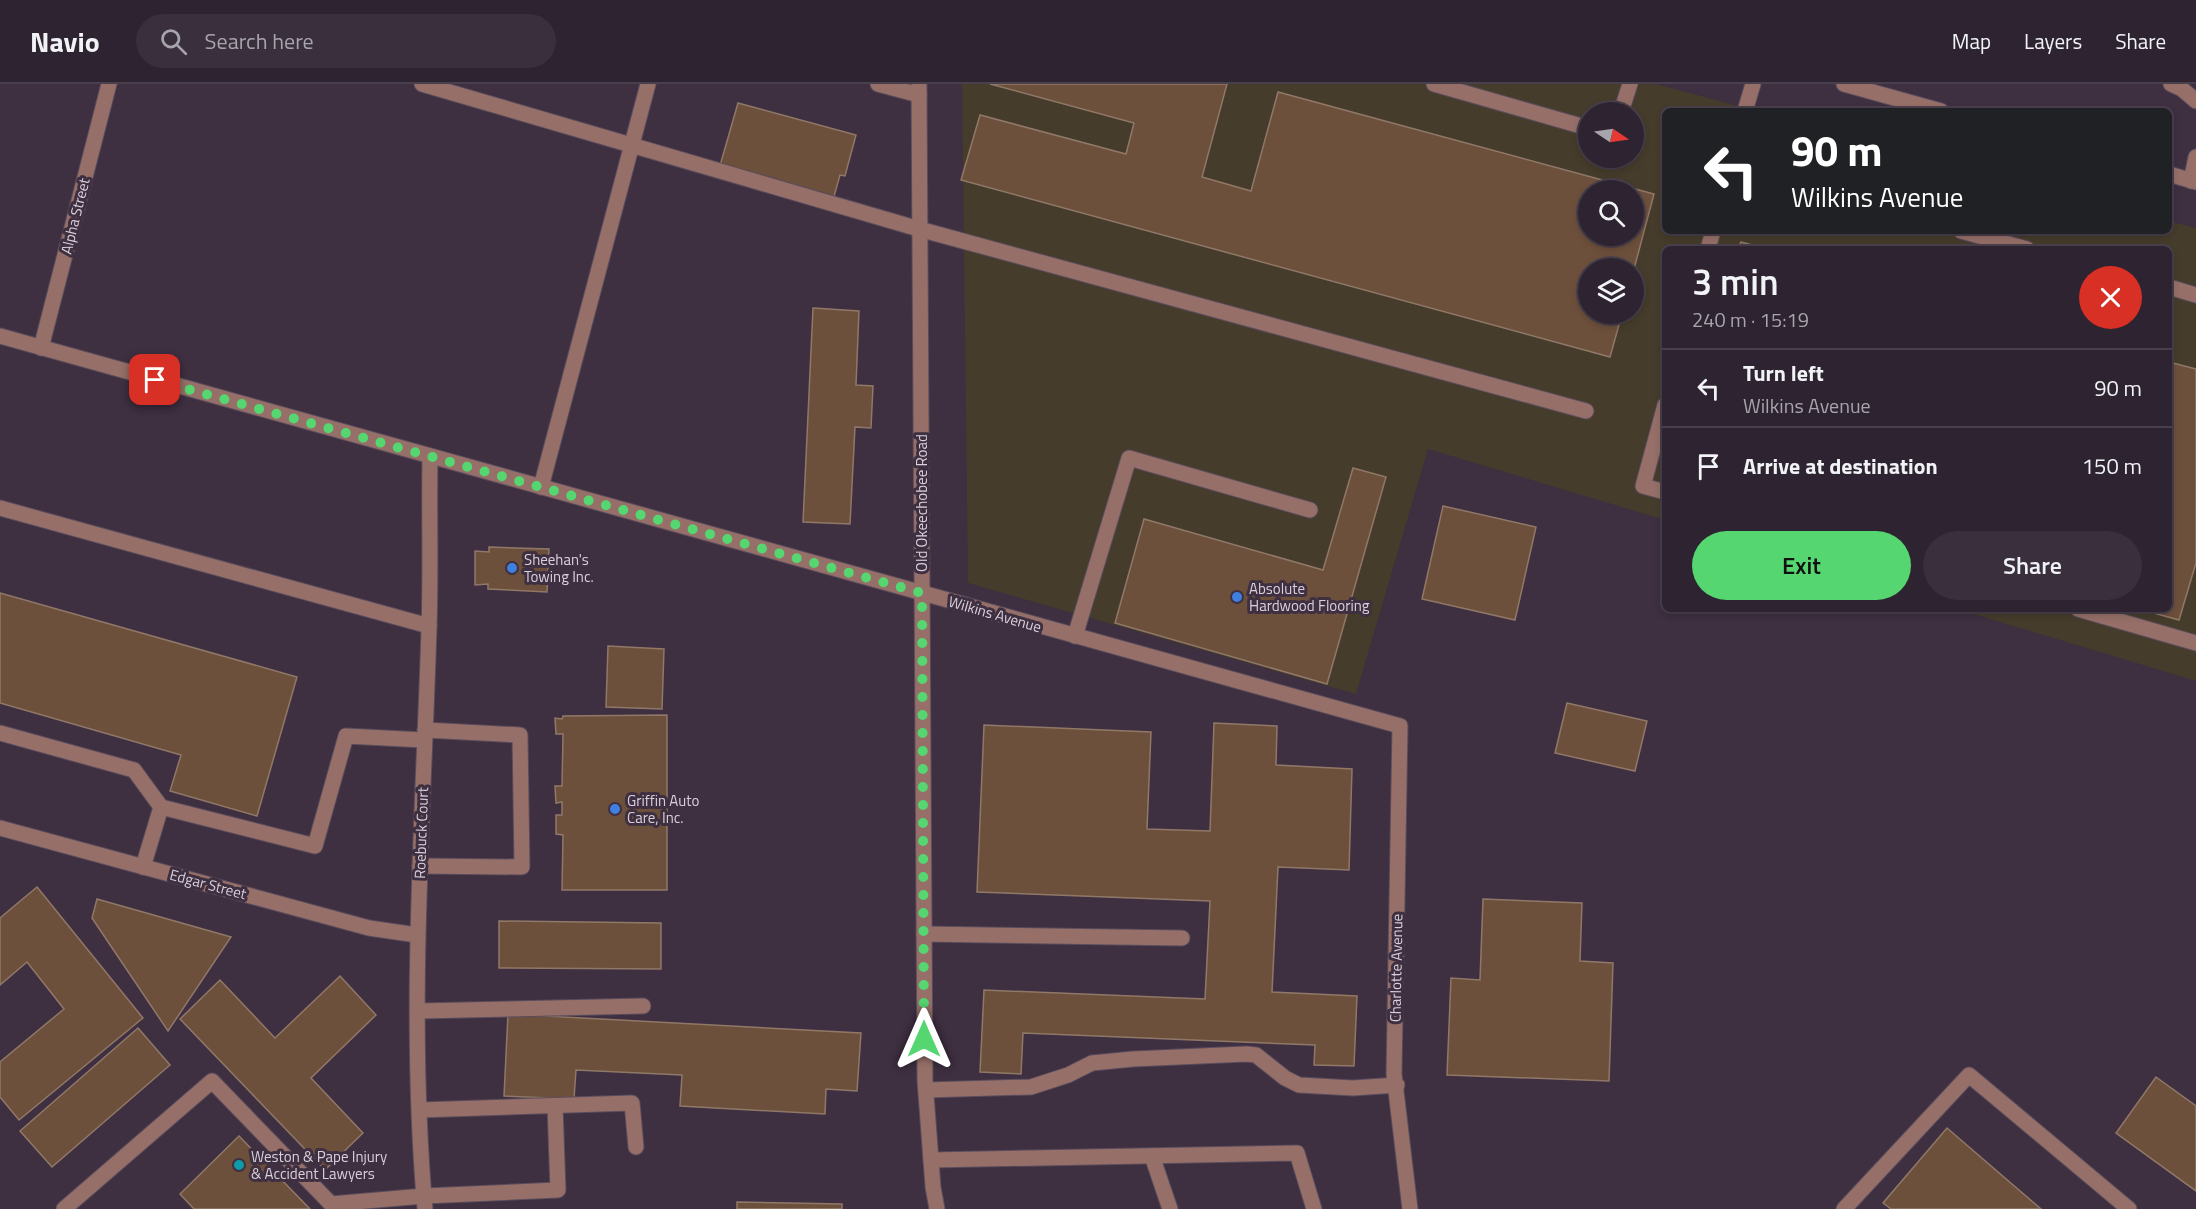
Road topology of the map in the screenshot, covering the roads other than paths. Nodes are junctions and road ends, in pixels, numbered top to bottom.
1 (109, 84) edge
2 (422, 84) edge
3 (648, 84) edge
4 (878, 84) edge
5 (1434, 84) edge
6 (1630, 84) edge
7 (1753, 84) edge
8 (1844, 84) edge
9 (2171, 84) edge
10 (1866, 87) edge
11 (919, 89) edge
12 (2196, 101) edge
13 (1624, 102) edge
14 (1747, 108) edge
15 (1932, 108) edge
16 (1578, 125) edge
17 (632, 145) junction
18 (2196, 157) edge
19 (2172, 175) edge
20 (2193, 181) edge
21 (919, 229) junction
22 (1972, 234) edge
23 (2016, 246) edge
24 (2172, 288) edge
25 (2196, 295) edge
26 (0, 336) edge
27 (41, 348) junction
28 (1586, 411) dead end
29 (1662, 416) edge
30 (430, 456) junction
31 (541, 487) junction
32 (1662, 491) edge
33 (0, 508) edge
34 (1310, 510) dead end
35 (922, 593) junction
36 (2089, 612) edge
37 (429, 626) junction
38 (1076, 636) junction
39 (2196, 642) edge
40 (1400, 726) joint
41 (0, 733) edge
42 (425, 735) junction
43 (161, 807) junction
44 (0, 828) edge
45 (420, 866) junction
46 (143, 867) junction
47 (924, 934) junction
48 (417, 935) junction
49 (1182, 938) dead end
50 (643, 1006) dead end
51 (418, 1011) junction
52 (1396, 1085) junction
53 (926, 1090) junction
54 (555, 1106) junction
55 (420, 1110) junction
56 (636, 1147) dead end
57 (1152, 1156) junction
58 (931, 1160) junction
59 (425, 1203) edge
60 (1847, 1208) edge
61 (64, 1209) edge
62 (937, 1209) edge
63 (1170, 1209) edge
64 (1314, 1209) edge
65 (1410, 1209) edge
66 (2129, 1209) edge

1 - 27 street, Alpha Street
2 - 17 street
3 - 17 street
4 - 11 street
5 - 16 street
6 - 13 street
7 - 14 street
8 - 10 street
9 - 12 street
10 - 15 street
11 - 21 street, Old Okeechobee Road
17 - 21 street
17 - 31 street
18 - 20 street
19 - 20 street
21 - 28 street
21 - 35 street, Old Okeechobee Road
22 - 23 street
24 - 25 street
26 - 27 street, Wilkins Avenue
27 - 30 street, Wilkins Avenue
29 - 32 street
30 - 31 street, Wilkins Avenue
30 - 37 street, Roebuck Court
31 - 35 street, Wilkins Avenue
33 - 37 street
34 - 38 street
35 - 38 street, Wilkins Avenue
35 - 47 street, Old Okeechobee Road
36 - 39 street
37 - 42 street, Roebuck Court
38 - 40 street, Wilkins Avenue
40 - 52 street, Charlotte Avenue
41 - 43 street
42 - 43 street
42 - 45 street, Roebuck Court
42 - 45 street
43 - 46 street
44 - 46 street, Edgar Street
45 - 48 street, Roebuck Court
46 - 48 street, Edgar Street
47 - 49 street
47 - 53 street, Old Okeechobee Road
48 - 51 street, Roebuck Court
50 - 51 street
51 - 55 street, Roebuck Court
52 - 53 street
52 - 65 street, Charlotte Avenue
53 - 58 street, Old Okeechobee Road
54 - 55 street
54 - 56 street
54 - 59 street
55 - 59 street, Roebuck Court
57 - 58 street
57 - 63 street
57 - 64 street
58 - 62 street, Old Okeechobee Road
59 - 61 street
60 - 66 street

